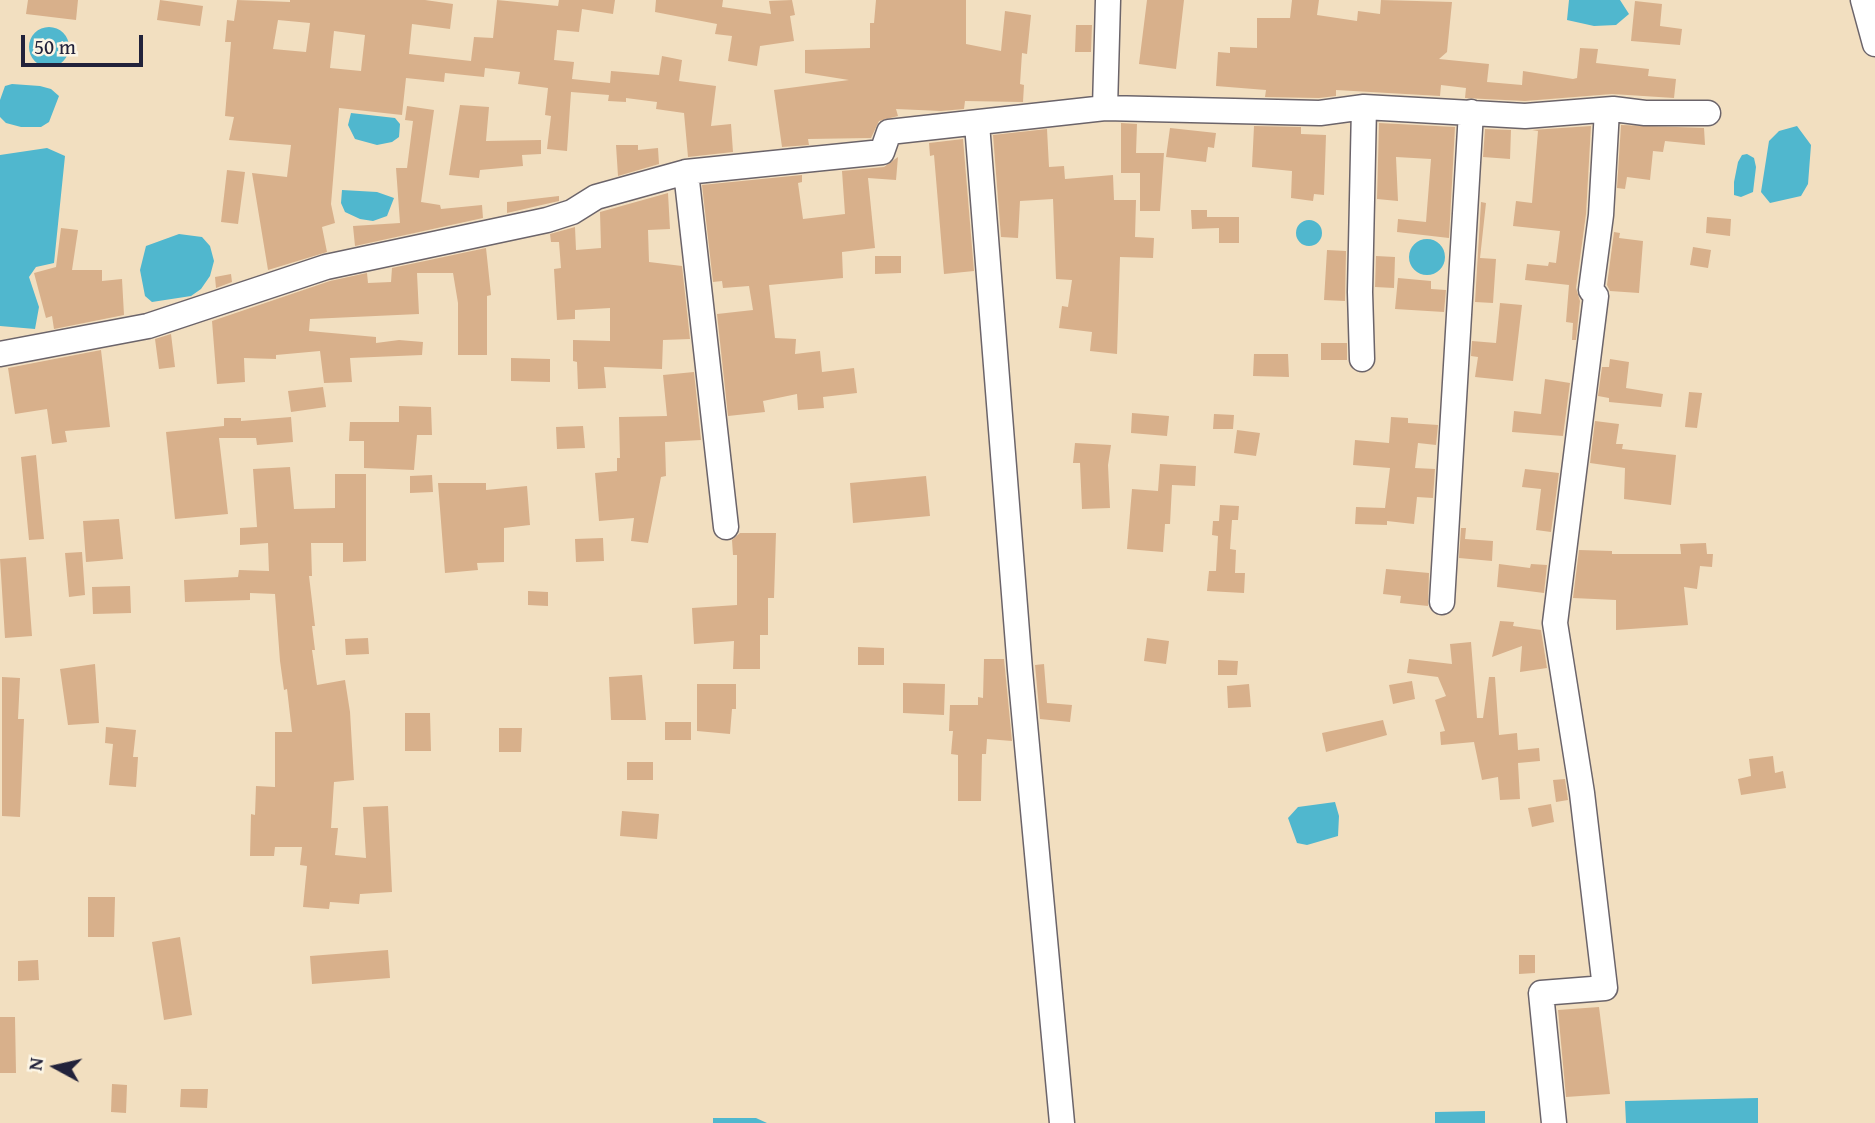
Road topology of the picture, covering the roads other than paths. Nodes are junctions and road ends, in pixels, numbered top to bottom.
1 (1108, 0) edge
2 (1863, 0) edge
3 (1875, 44) edge
4 (1364, 107) junction
5 (1105, 108) junction
6 (1607, 110) junction
7 (1471, 112) junction
8 (1708, 113) dead end
9 (977, 124) junction
10 (686, 172) junction
11 (0, 354) edge
12 (1362, 359) dead end
13 (726, 527) dead end
14 (1441, 602) dead end
15 (1062, 1123) edge
16 (1555, 1123) edge

1 - 5 street
2 - 3 street
4 - 5 street
4 - 7 street
4 - 12 street
5 - 9 street
6 - 7 street
6 - 8 street
6 - 16 street
7 - 14 street
9 - 10 street
9 - 15 street
10 - 11 street
10 - 13 street

